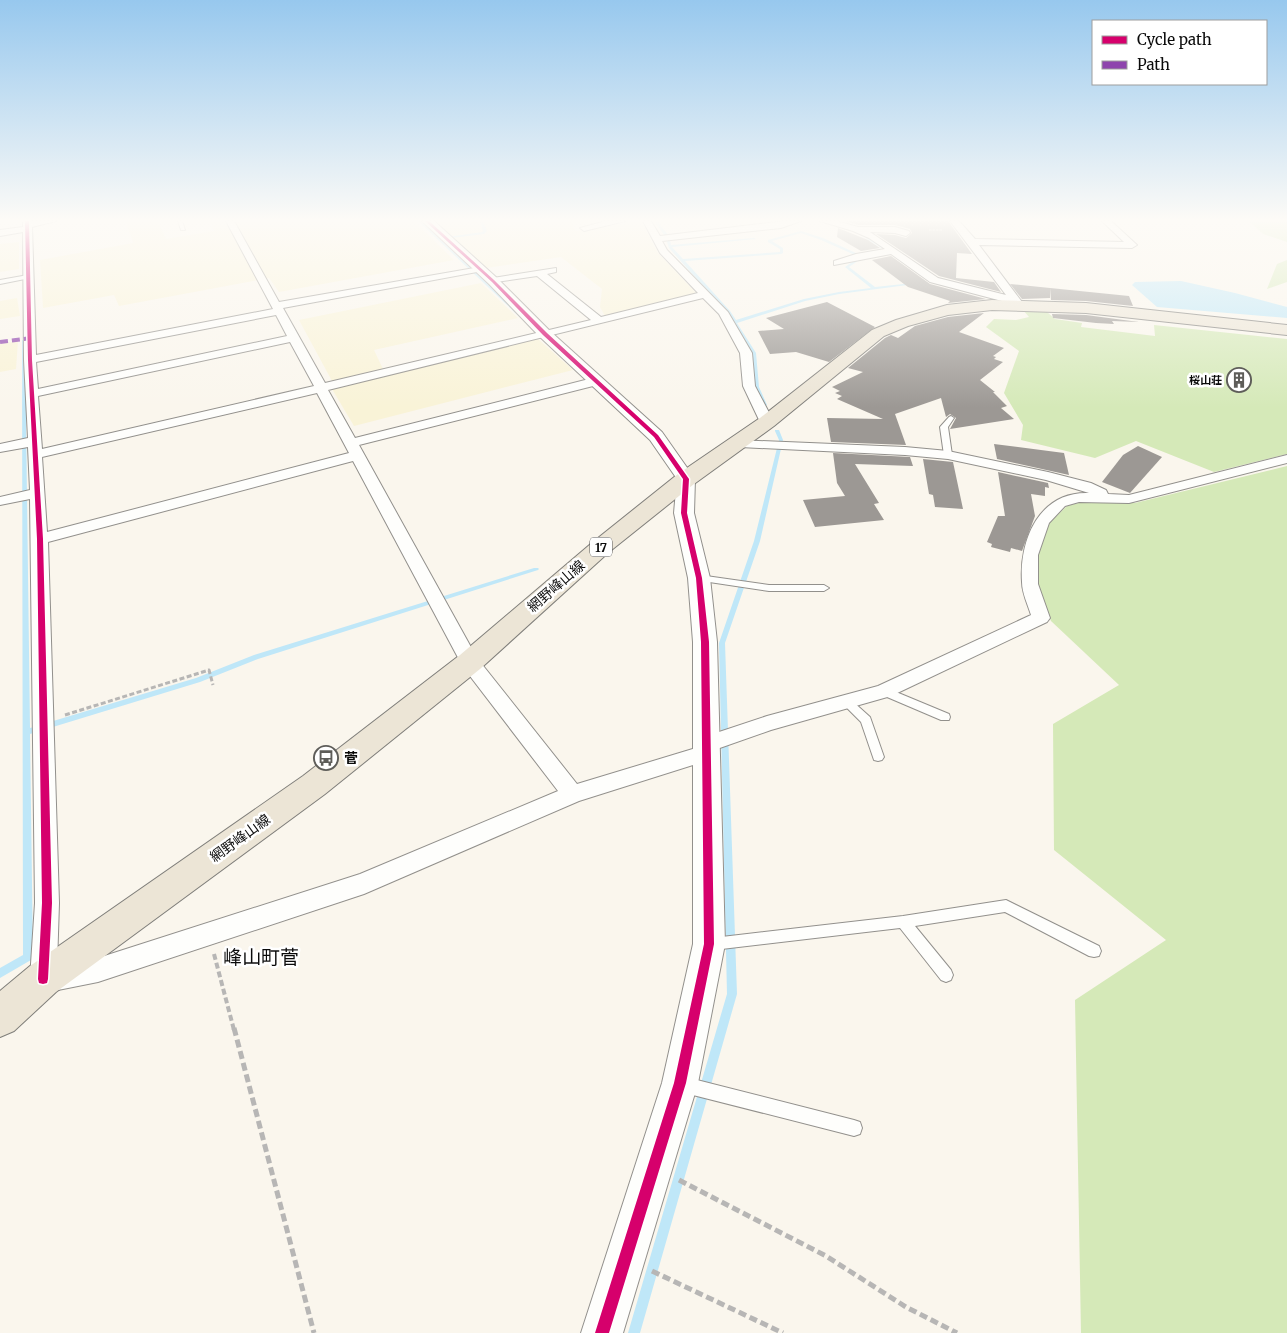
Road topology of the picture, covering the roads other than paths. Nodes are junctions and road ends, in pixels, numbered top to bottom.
1 (28, 283) edge
2 (264, 283) edge
3 (407, 283) edge
4 (495, 283) edge
5 (553, 283) edge
6 (695, 283) edge
7 (946, 283) edge
8 (1003, 283) edge
9 (706, 294) junction
10 (1017, 302) junction
11 (278, 309) junction
12 (599, 321) junction
13 (1287, 330) edge
14 (545, 334) junction
15 (293, 338) junction
16 (30, 360) junction
17 (596, 382) junction
18 (319, 388) junction
19 (32, 394) junction
20 (951, 418) dead end
21 (767, 422) junction
22 (740, 443) junction
23 (0, 448) edge
24 (35, 448) junction
25 (355, 449) junction
26 (948, 455) junction
27 (1287, 459) edge
28 (686, 479) junction
29 (38, 493) junction
30 (1109, 497) junction
31 (0, 501) edge
32 (40, 539) junction
33 (699, 578) junction
34 (824, 588) dead end
35 (470, 662) junction
36 (884, 691) junction
37 (846, 702) junction
38 (945, 717) dead end
39 (705, 749) junction
40 (878, 757) dead end
41 (573, 794) junction
42 (903, 922) junction
43 (710, 944) junction
44 (1094, 952) dead end
45 (946, 975) dead end
46 (43, 979) junction
47 (0, 998) edge
48 (0, 1017) edge
49 (680, 1084) junction
50 (854, 1128) dead end
51 (602, 1333) edge

1 - 16 street
2 - 11 street
3 - 11 street
4 - 14 street
5 - 12 street
6 - 9 street
7 - 10 street
8 - 10 street
9 - 12 street
9 - 21 street
10 - 13 main road, 網野峰山線 / 17
10 - 21 main road, 網野峰山線 / 17
11 - 15 street
11 - 16 street
12 - 14 street
14 - 17 street
14 - 18 street
15 - 18 street
15 - 19 street
16 - 19 street
17 - 25 street
17 - 28 street
18 - 24 street
18 - 25 street
19 - 24 street
20 - 26 lane
21 - 22 main road, 網野峰山線 / 17
22 - 26 street
22 - 28 main road, 網野峰山線 / 17
23 - 24 street
24 - 29 street
25 - 32 street
25 - 35 street
26 - 30 street
27 - 30 street
28 - 33 street
28 - 35 main road, 網野峰山線 / 17
29 - 31 street
29 - 32 street
30 - 36 street
32 - 46 street
33 - 34 lane
33 - 39 street
35 - 41 street
35 - 46 main road, 網野峰山線 / 17
36 - 37 street
36 - 38 lane
37 - 39 street
37 - 40 lane
39 - 41 street
39 - 43 street
41 - 46 street
42 - 43 lane
42 - 44 lane
42 - 45 lane
43 - 49 street
46 - 47 street
46 - 48 main road, 網野峰山線 / 17
49 - 50 lane
49 - 51 street

